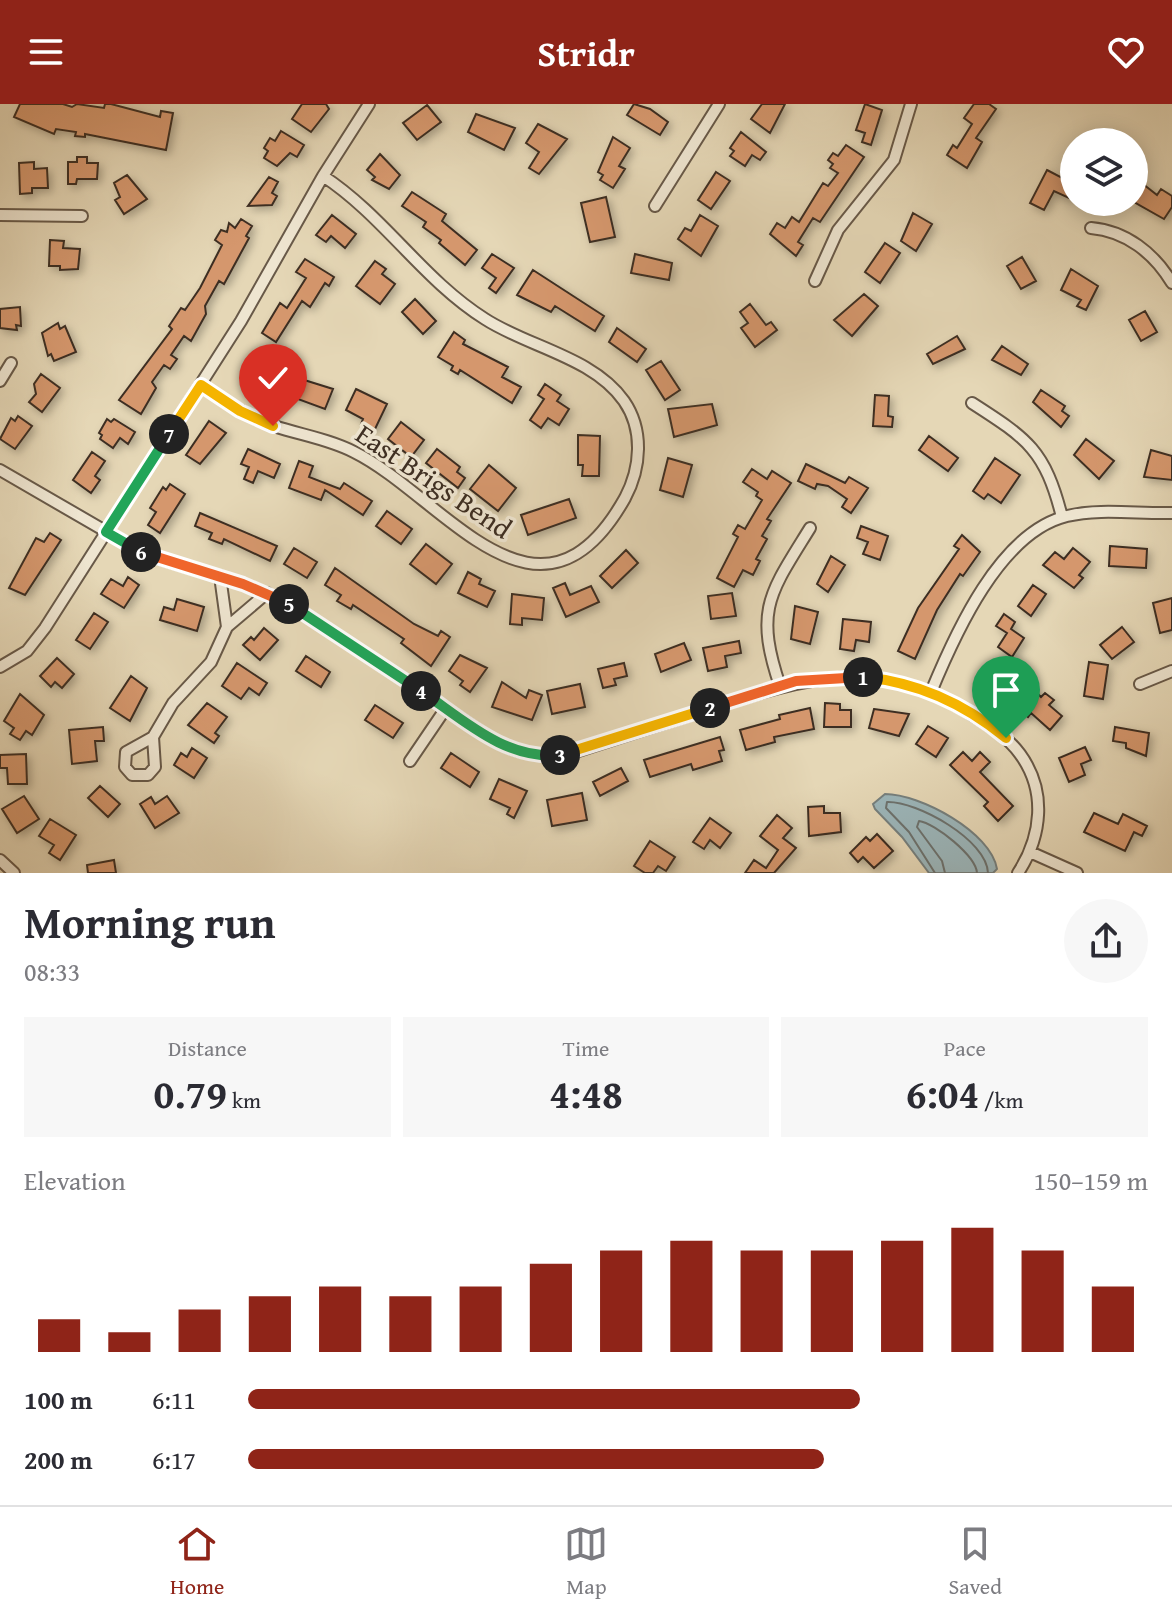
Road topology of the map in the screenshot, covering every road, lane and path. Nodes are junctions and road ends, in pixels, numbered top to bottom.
1 (369, 104) edge
2 (718, 104) edge
3 (911, 104) edge
4 (323, 176) junction
5 (655, 206) dead end
6 (0, 215) edge
7 (82, 216) dead end
8 (1091, 228) dead end
9 (815, 281) dead end
10 (1172, 283) edge
11 (11, 363) dead end
12 (0, 381) edge
13 (201, 385) junction
14 (972, 403) dead end
15 (0, 470) edge
16 (1172, 513) edge
17 (1062, 517) junction
18 (810, 528) dead end
19 (106, 532) junction
20 (220, 576) junction
21 (267, 593) junction
22 (227, 627) junction
23 (0, 667) edge
24 (1172, 671) edge
25 (1140, 684) dead end
26 (780, 686) junction
27 (931, 692) junction
28 (446, 708) junction
29 (153, 737) dead end
30 (410, 761) dead end
31 (1030, 852) junction
32 (0, 860) edge
33 (14, 873) edge
34 (1018, 873) edge
35 (1077, 873) edge

1 - 4 street
2 - 5 street
3 - 9 street
4 - 13 street
4 - 13 street, East Brigs Bend
6 - 7 street
8 - 10 street
11 - 12 street
13 - 19 street
14 - 17 street
15 - 19 street
16 - 17 street
17 - 27 street
18 - 26 street
19 - 20 street
19 - 23 street
20 - 21 street
20 - 22 street
21 - 22 street
21 - 28 street
22 - 29 street
24 - 25 street
26 - 27 street
26 - 28 street
27 - 31 street
28 - 30 street
31 - 34 street
31 - 35 street
32 - 33 street

